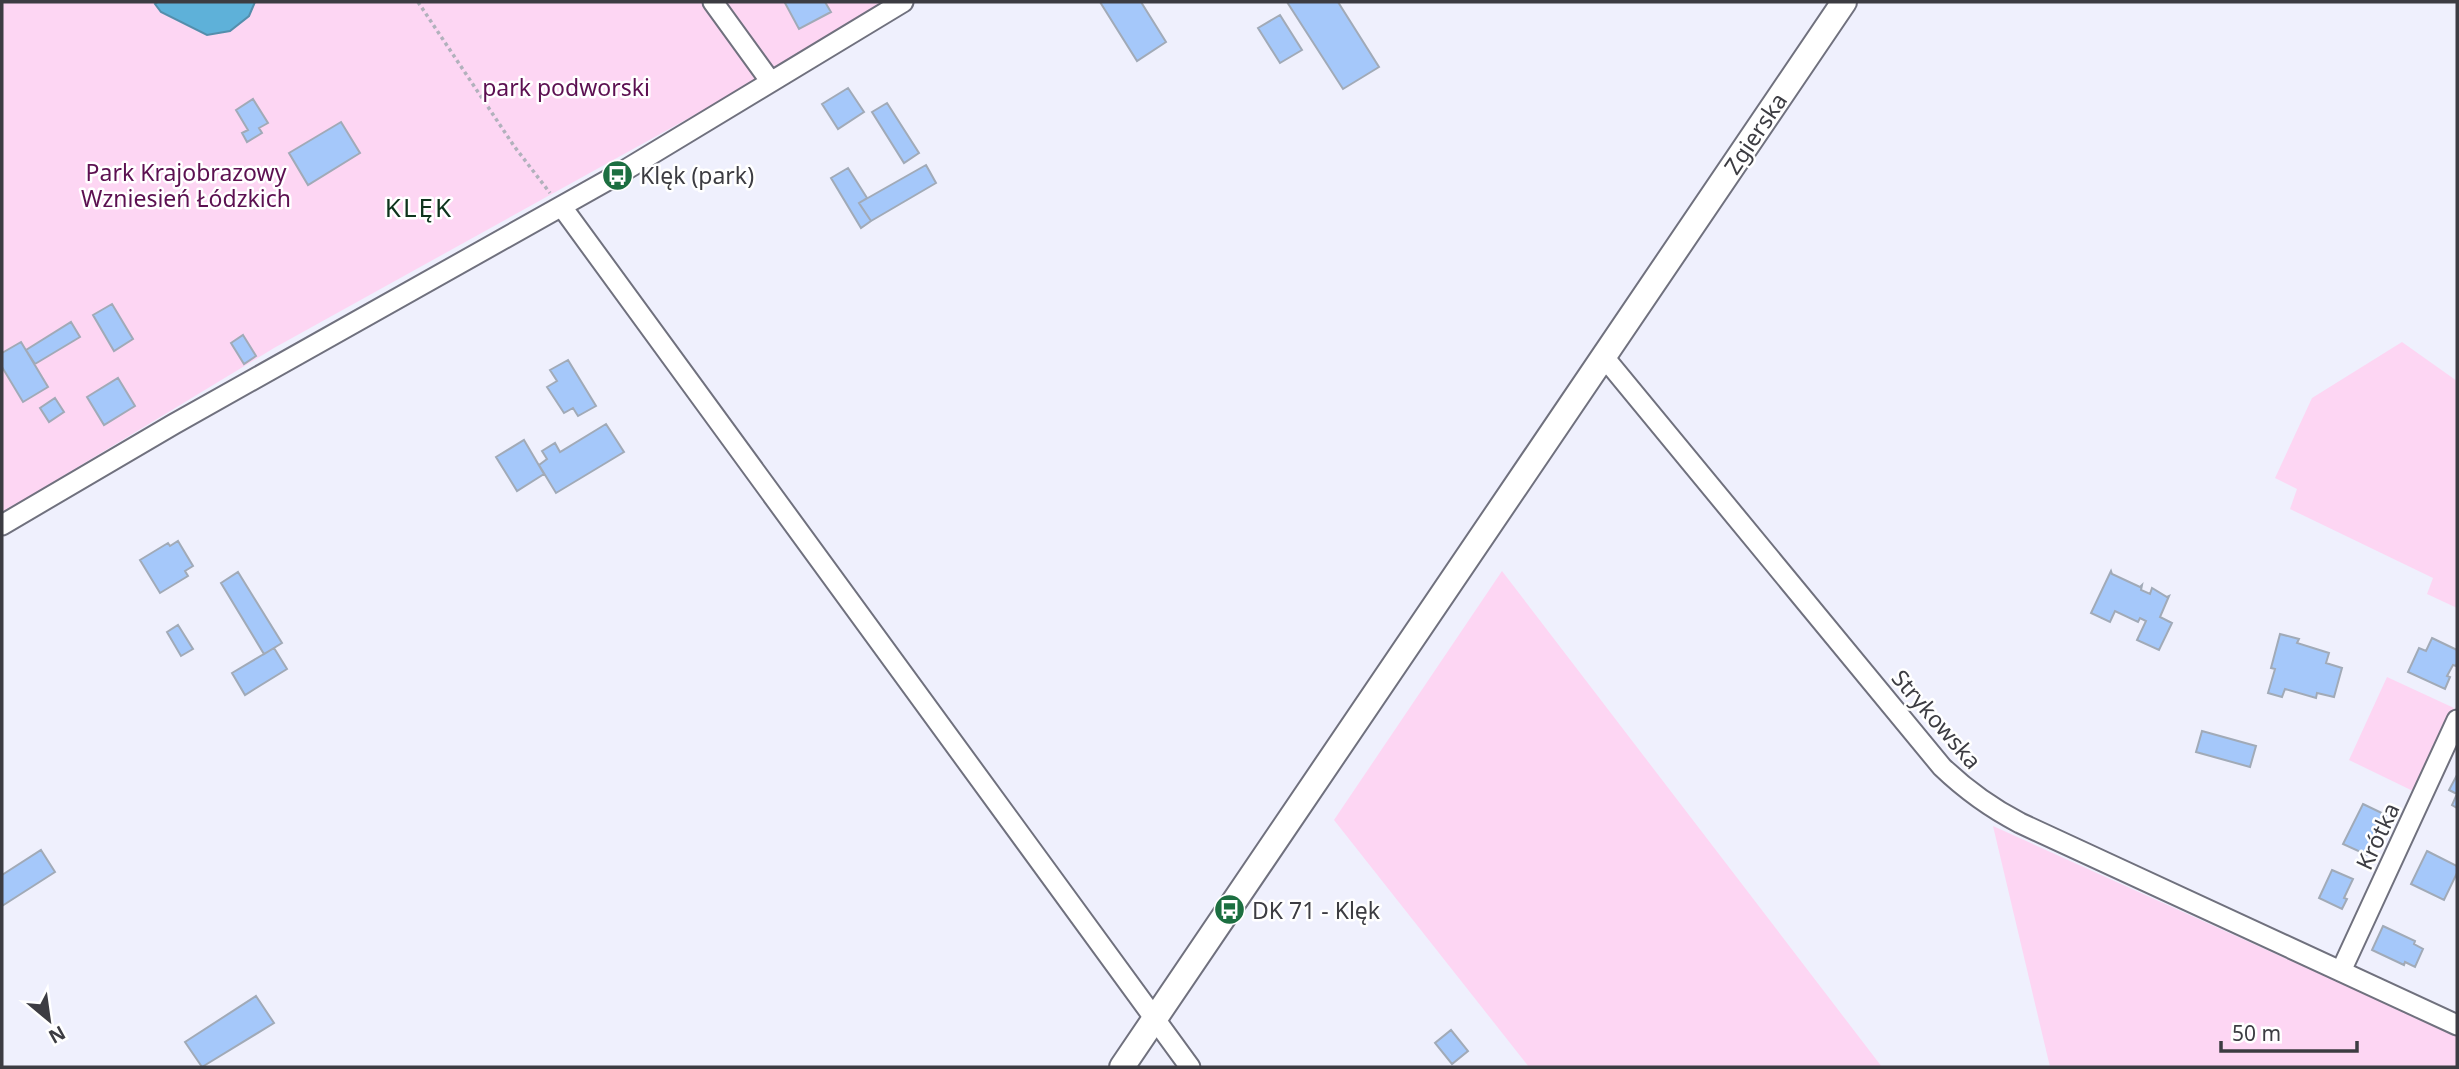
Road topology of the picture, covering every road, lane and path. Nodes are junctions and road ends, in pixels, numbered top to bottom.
1 (418, 2) edge
2 (713, 2) edge
3 (903, 2) edge
4 (1844, 2) edge
5 (771, 82) junction
6 (562, 207) junction
7 (1604, 358) junction
8 (2, 525) edge
9 (2457, 720) edge
10 (2341, 971) junction
11 (1154, 1020) junction
12 (2457, 1024) edge
13 (1122, 1067) edge
14 (1191, 1067) edge

1 - 6 path
2 - 5 street
3 - 5 street
4 - 7 main road, Zgierska
5 - 6 street
6 - 8 street
6 - 11 street
7 - 10 street, Strykowska
7 - 11 main road, Zgierska
9 - 10 street, Krótka
10 - 12 street, Strykowska
11 - 13 main road, Zgierska
11 - 14 street

